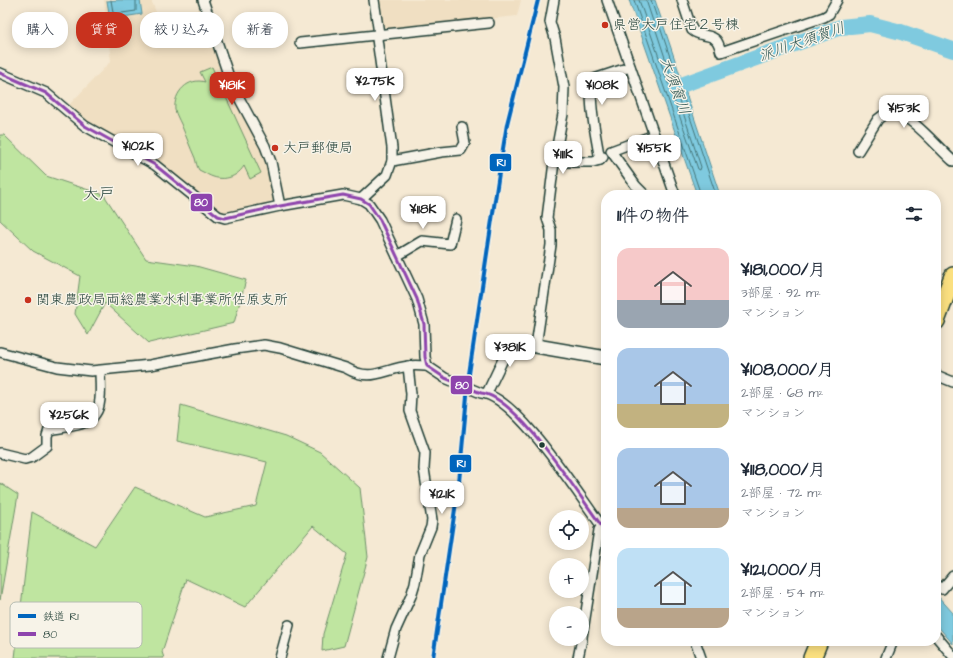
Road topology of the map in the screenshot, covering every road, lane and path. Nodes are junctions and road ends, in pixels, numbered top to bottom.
1 (203, 0) edge
2 (374, 0) edge
3 (554, 0) edge
4 (607, 0) edge
5 (682, 0) edge
6 (837, 0) edge
7 (490, 22) dead end
8 (379, 34) junction
9 (300, 43) dead end
10 (630, 67) junction
11 (0, 74) edge
12 (462, 126) dead end
13 (654, 135) junction
14 (611, 151) junction
15 (858, 151) dead end
16 (600, 160) junction
17 (392, 161) junction
18 (953, 161) edge
19 (554, 162) junction
20 (640, 190) edge
21 (673, 190) edge
22 (361, 199) junction
23 (280, 206) junction
24 (456, 219) dead end
25 (397, 256) junction
26 (953, 276) edge
27 (941, 308) edge
28 (536, 346) junction
29 (0, 352) edge
30 (601, 357) edge
31 (408, 366) junction
32 (427, 366) junction
33 (100, 371) junction
34 (941, 377) edge
35 (953, 382) edge
36 (487, 393) junction
37 (0, 453) edge
38 (601, 525) edge
39 (601, 530) edge
40 (953, 576) edge
41 (941, 588) edge
42 (587, 606) edge
43 (289, 625) dead end
44 (941, 642) edge
45 (580, 646) edge
46 (697, 646) edge
47 (817, 646) edge
48 (891, 646) edge
49 (953, 656) edge
50 (280, 658) edge
51 (388, 658) edge
52 (578, 658) edge
53 (701, 658) edge
54 (812, 658) edge
55 (886, 658) edge

1 - 23 street
2 - 8 street
3 - 19 street
4 - 10 street
5 - 6 street
7 - 8 street
8 - 9 street
8 - 17 street
10 - 13 street
10 - 16 street
11 - 23 street
12 - 17 street
13 - 14 street
13 - 21 street
14 - 16 street
14 - 20 street
15 - 18 street
16 - 19 street
17 - 22 street
19 - 28 street
22 - 23 street
22 - 25 street
24 - 25 street
25 - 32 street
26 - 27 highway
28 - 30 main road
28 - 36 street
29 - 33 street
31 - 32 street
31 - 33 street
31 - 51 street
32 - 36 street
33 - 37 street
34 - 35 street
36 - 38 street
39 - 42 street
40 - 41 street
43 - 50 street
44 - 49 street
45 - 52 street
46 - 53 street
47 - 54 highway
48 - 55 street

